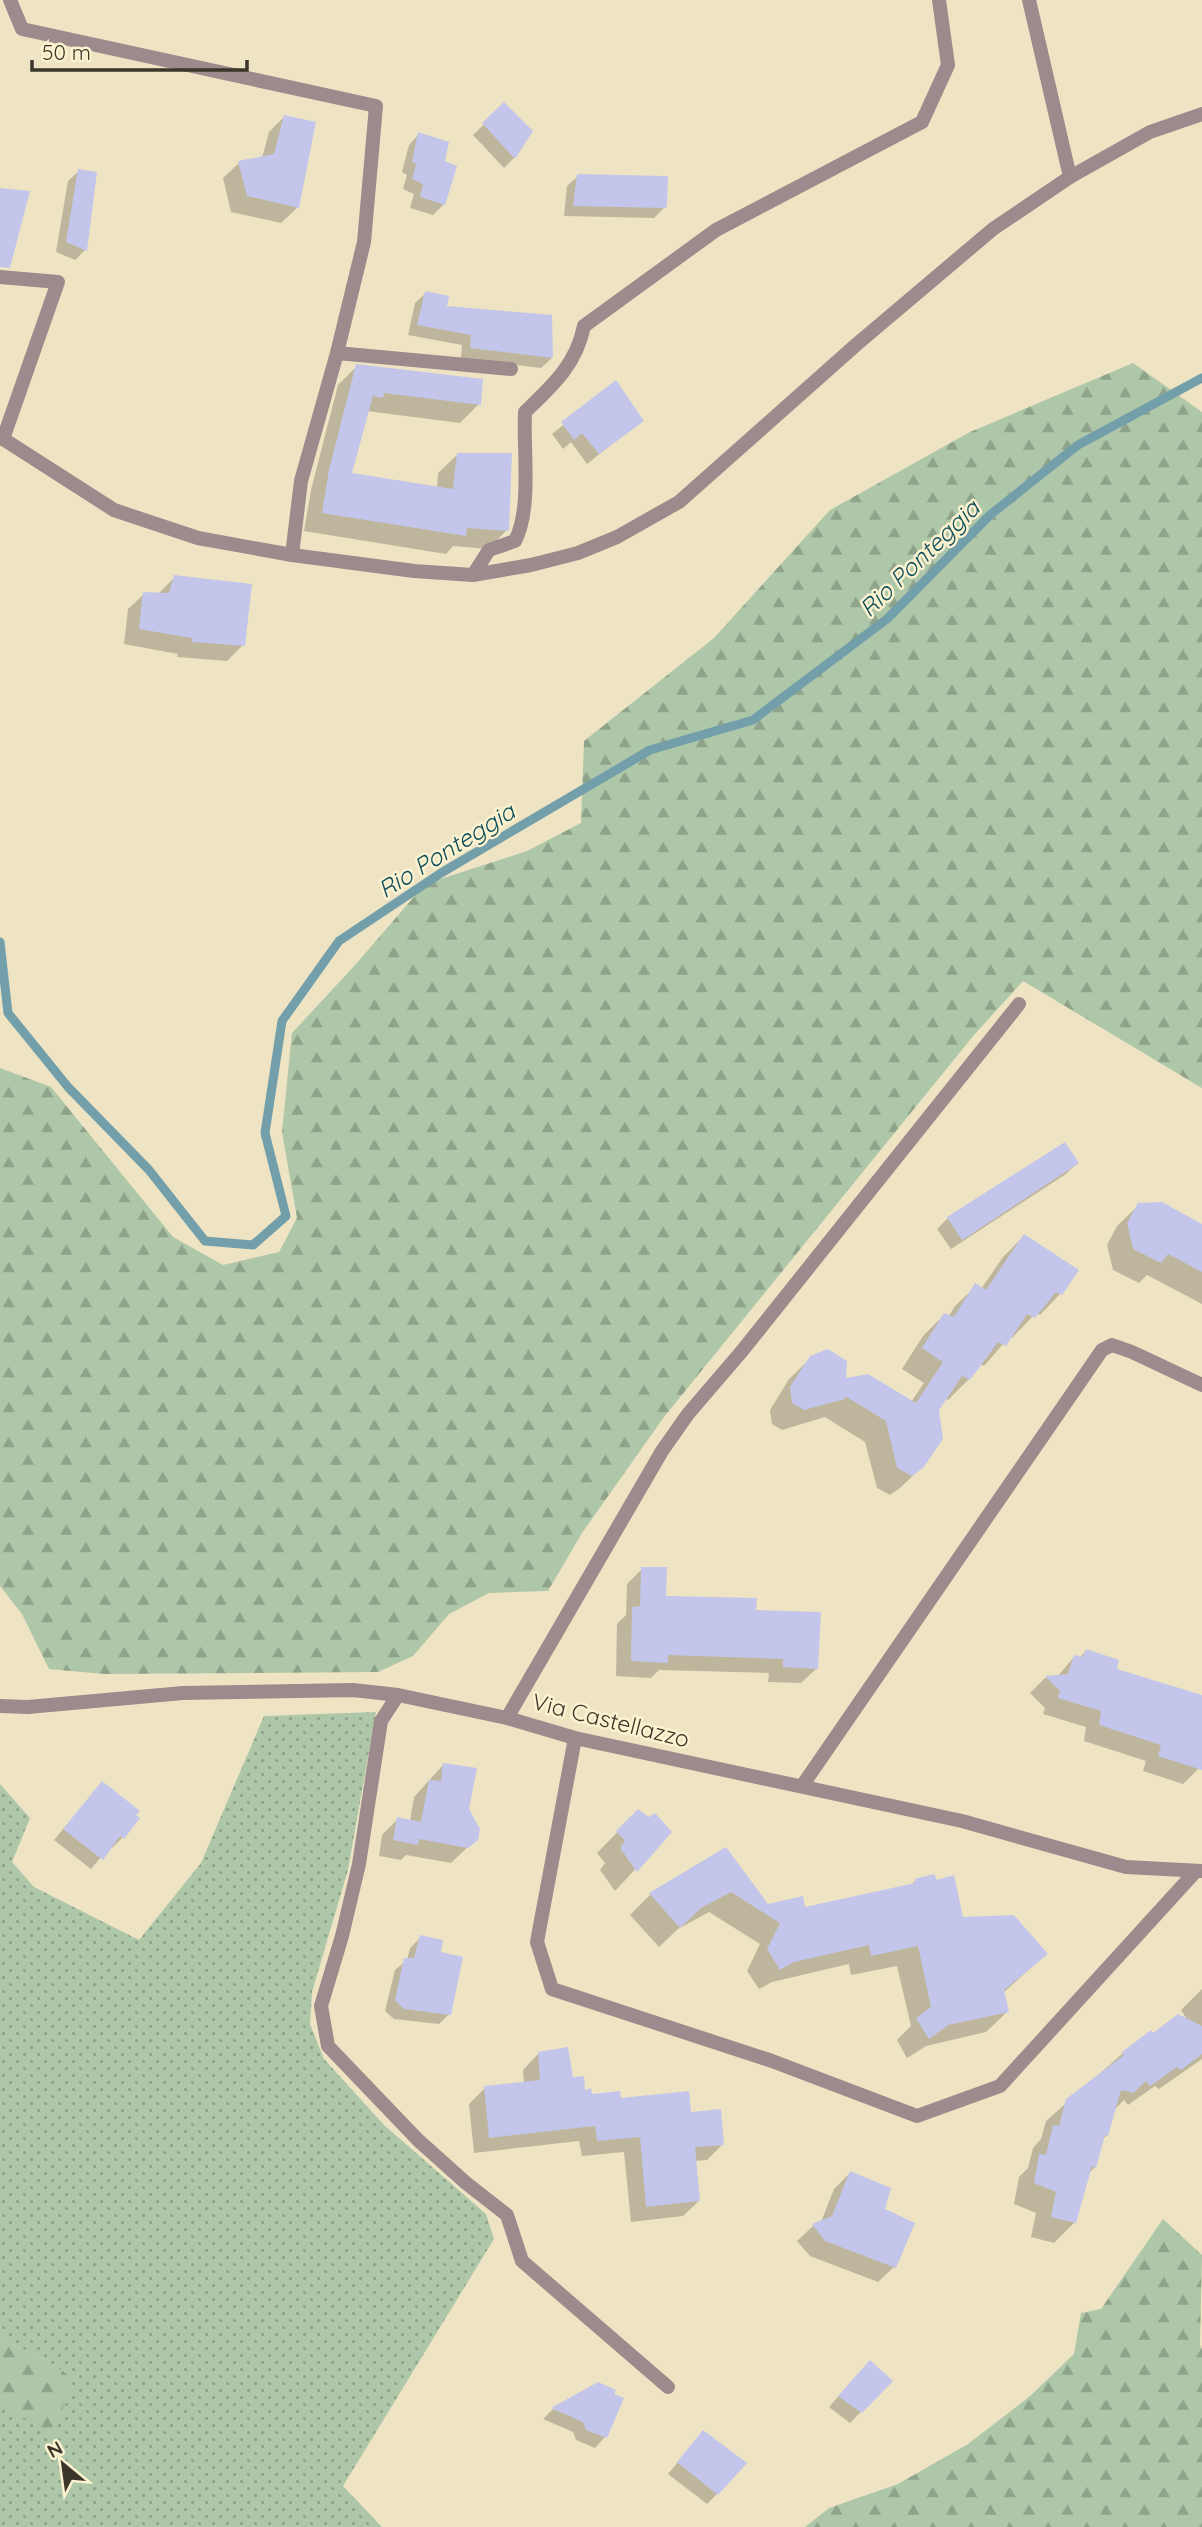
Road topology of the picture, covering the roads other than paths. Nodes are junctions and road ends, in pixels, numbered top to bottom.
1 (10, 0) edge
2 (939, 0) edge
3 (1029, 0) edge
4 (1202, 114) edge
5 (1070, 177) junction
6 (0, 277) edge
7 (337, 353) junction
8 (511, 369) dead end
9 (2, 438) edge
10 (292, 555) junction
11 (472, 575) junction
12 (1019, 1004) dead end
13 (1202, 1384) edge
14 (398, 1695) junction
15 (0, 1706) edge
16 (507, 1718) junction
17 (575, 1738) junction
18 (802, 1786) junction
19 (1199, 1871) edge
20 (668, 2387) dead end

1 - 7 street
2 - 11 street
3 - 5 street
4 - 5 street
5 - 11 street
6 - 9 street
7 - 8 street
7 - 10 street
9 - 10 street
10 - 11 street
12 - 16 street
13 - 18 street
14 - 15 street, Via Castellazzo
14 - 16 street, Via Castellazzo
14 - 20 street
16 - 17 street, Via Castellazzo
17 - 18 street, Via Castellazzo
17 - 19 street
18 - 19 street, Via Castellazzo

